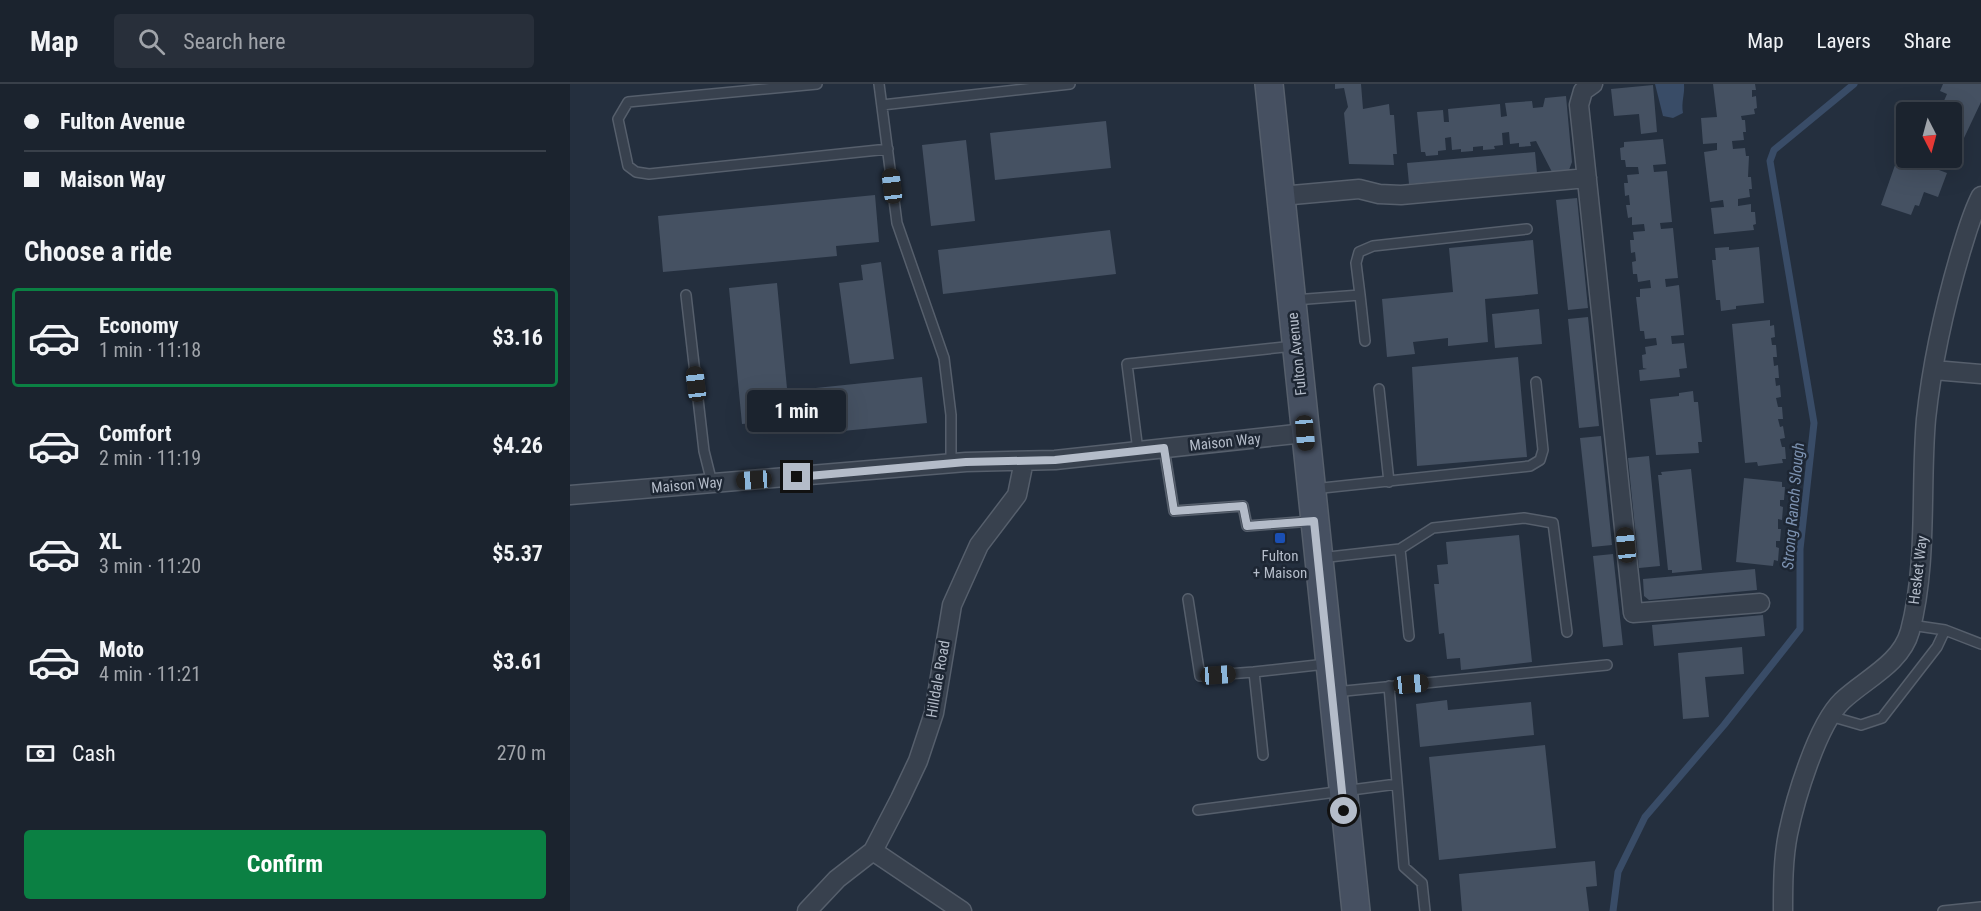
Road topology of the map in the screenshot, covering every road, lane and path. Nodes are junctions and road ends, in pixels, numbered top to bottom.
1 (817, 84) edge
2 (879, 84) edge
3 (1070, 84) edge
4 (1269, 84) edge
5 (1593, 84) edge
6 (882, 105) junction
7 (888, 149) junction
8 (1587, 178) junction
9 (1281, 196) junction
10 (1981, 196) edge
11 (1527, 229) dead end
12 (686, 295) dead end
13 (1360, 295) junction
14 (1291, 301) junction
15 (1365, 341) dead end
16 (1296, 346) junction
17 (1934, 370) junction
18 (1981, 374) edge
19 (1536, 382) dead end
20 (1378, 389) dead end
21 (1305, 433) junction
22 (1164, 448) junction
23 (1138, 451) junction
24 (1024, 461) junction
25 (951, 463) junction
26 (1389, 482) junction
27 (712, 483) junction
28 (1310, 489) junction
29 (570, 495) edge
30 (1314, 521) junction
31 (1400, 549) junction
32 (1318, 558) junction
33 (1188, 599) dead end
34 (1760, 603) dead end
35 (1911, 625) junction
36 (1945, 630) junction
37 (1567, 632) dead end
38 (1409, 636) dead end
39 (1981, 644) edge
40 (1329, 663) junction
41 (1607, 665) dead end
42 (1254, 672) junction
43 (1389, 686) junction
44 (1332, 692) junction
45 (1830, 716) junction
46 (1263, 755) dead end
47 (1397, 784) junction
48 (1342, 791) junction
49 (1198, 810) dead end
50 (873, 850) junction
51 (1981, 908) edge
52 (807, 911) edge
53 (962, 911) edge
54 (1356, 911) edge
55 (1425, 911) edge
56 (1783, 911) edge
57 (1943, 911) edge

1 - 7 lane
2 - 6 lane
3 - 6 lane
4 - 9 main road, Fulton Avenue
5 - 8 street
6 - 7 lane
7 - 25 lane
8 - 9 street
8 - 34 street
9 - 14 main road, Fulton Avenue
10 - 17 street, Hesket Way
11 - 13 lane
12 - 27 lane
13 - 14 lane
13 - 15 lane
14 - 16 main road, Fulton Avenue
16 - 21 main road, Fulton Avenue
16 - 23 lane
17 - 18 street
17 - 35 street, Hesket Way
19 - 26 lane
20 - 26 lane
21 - 22 street, Maison Way
21 - 28 main road, Fulton Avenue
22 - 23 street, Maison Way
22 - 30 lane
23 - 24 street, Maison Way
24 - 25 street, Maison Way
24 - 50 street, Hilldale Road
25 - 27 street, Maison Way
26 - 28 lane
27 - 29 street, Maison Way
28 - 30 main road, Fulton Avenue
30 - 32 main road, Fulton Avenue
31 - 32 lane
31 - 37 lane
31 - 38 lane
32 - 40 main road, Fulton Avenue
33 - 42 lane
35 - 36 lane
35 - 45 street, Hesket Way
36 - 39 lane
36 - 45 lane
40 - 42 lane
40 - 44 main road, Fulton Avenue
41 - 43 lane
42 - 46 lane
43 - 44 lane
43 - 47 lane
44 - 48 main road, Fulton Avenue
45 - 56 street, Hesket Way
47 - 48 lane
47 - 55 lane
48 - 49 lane
48 - 54 main road, Fulton Avenue
50 - 52 street, Hilldale Road
50 - 53 street
51 - 57 lane

